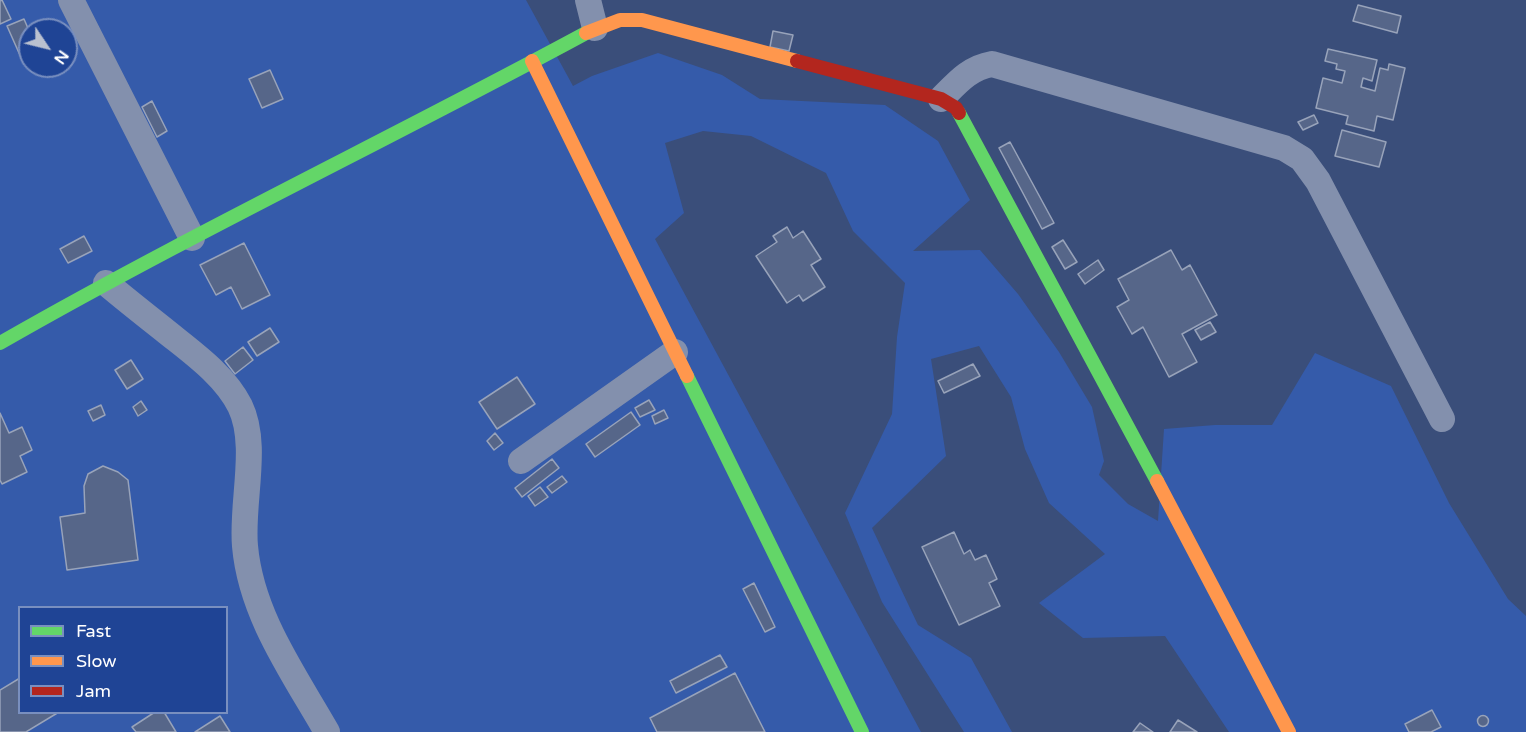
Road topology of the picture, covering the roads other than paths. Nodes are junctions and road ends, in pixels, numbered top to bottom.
1 (71, 0) edge
2 (588, 0) edge
3 (595, 28) junction
4 (532, 61) junction
5 (941, 99) junction
6 (192, 238) junction
7 (106, 283) junction
8 (0, 344) edge
9 (675, 352) junction
10 (1442, 419) dead end
11 (521, 461) dead end
12 (327, 732) edge
13 (862, 732) edge
14 (1289, 732) edge

1 - 6 street
2 - 3 street
3 - 4 street
3 - 5 street
4 - 6 street
4 - 9 street
5 - 10 street
5 - 14 street
6 - 7 street
7 - 8 street
7 - 12 street
9 - 11 street
9 - 13 street

